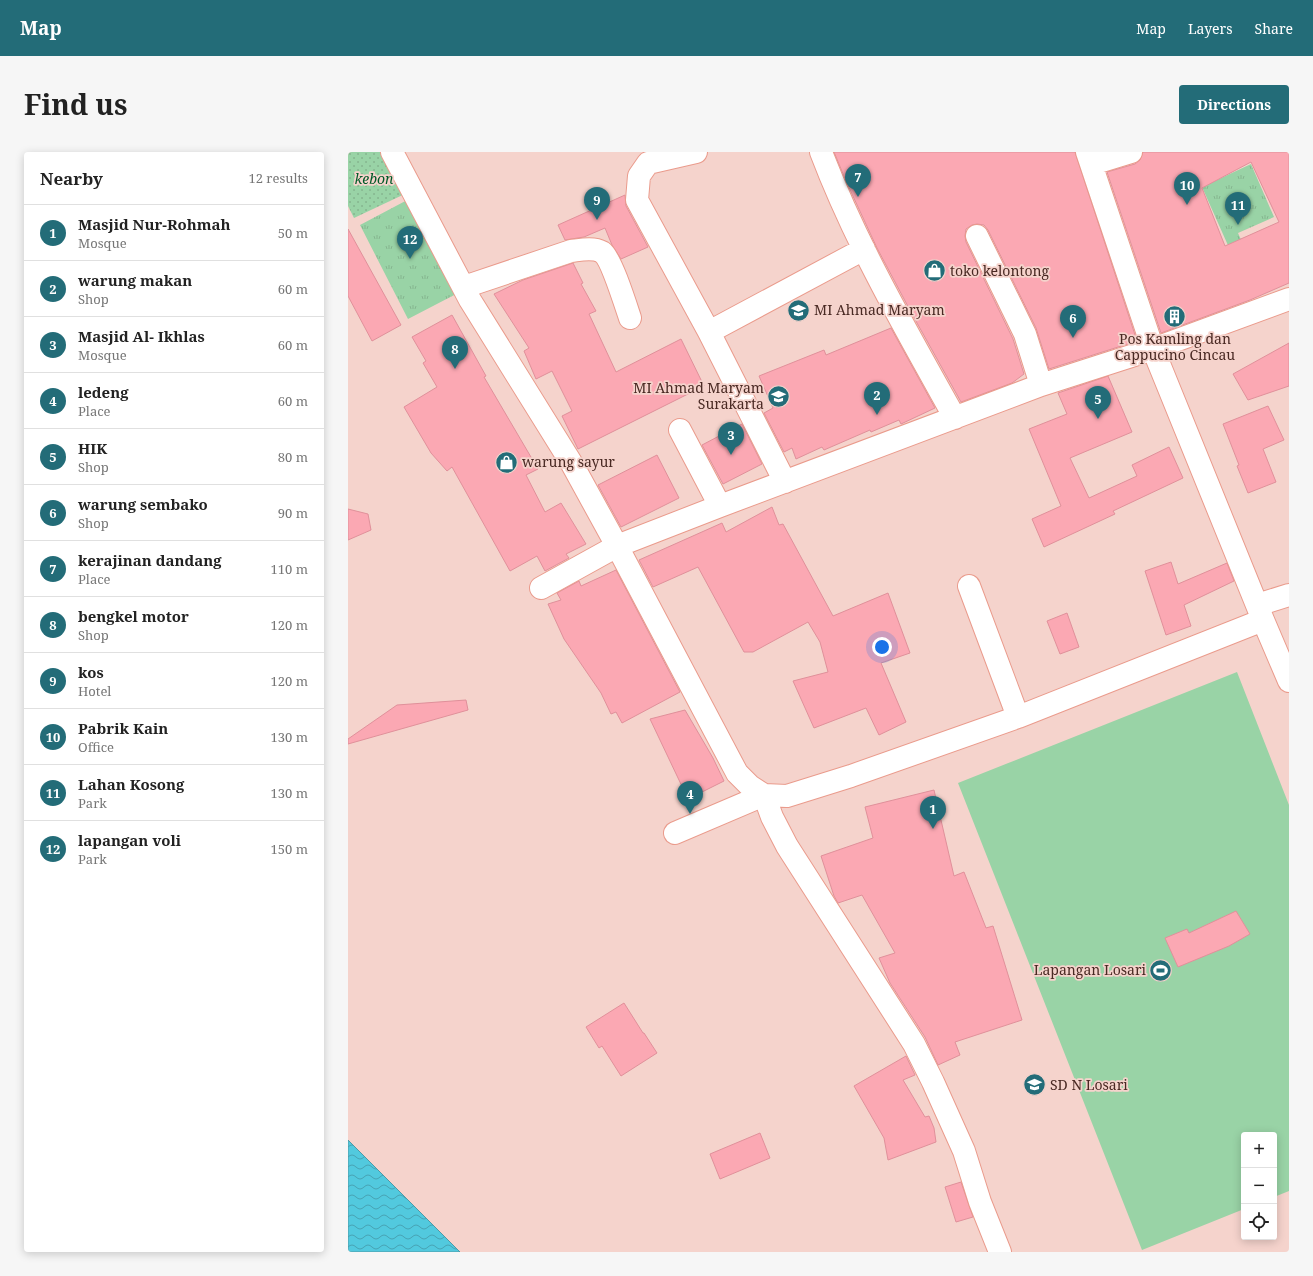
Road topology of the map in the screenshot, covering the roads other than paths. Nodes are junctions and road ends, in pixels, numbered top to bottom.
1 (392, 152) edge
2 (696, 152) edge
3 (821, 152) edge
4 (1131, 152) edge
5 (1089, 158) edge
6 (977, 236) dead end
7 (864, 249) junction
8 (464, 287) junction
9 (1289, 299) edge
10 (630, 318) dead end
11 (710, 332) junction
12 (1153, 349) junction
13 (1041, 385) junction
14 (955, 418) junction
15 (680, 430) dead end
16 (785, 482) junction
17 (720, 506) junction
18 (617, 546) junction
19 (969, 586) dead end
20 (541, 588) dead end
21 (1289, 595) edge
22 (1260, 613) junction
23 (1289, 681) edge
24 (1018, 717) junction
25 (764, 795) junction
26 (675, 834) dead end
27 (1000, 1252) edge

1 - 8 street
2 - 11 street
3 - 7 street
4 - 5 street
5 - 12 street
6 - 13 street
7 - 11 street
7 - 14 street
8 - 10 street
8 - 18 street
9 - 12 street
11 - 16 street
12 - 13 street
12 - 22 street
13 - 14 street
14 - 16 street
15 - 17 street
16 - 17 street
17 - 18 street
18 - 20 street
18 - 25 street
19 - 24 street
21 - 22 street
22 - 23 street
22 - 24 street
24 - 25 street
25 - 26 street
25 - 27 street

